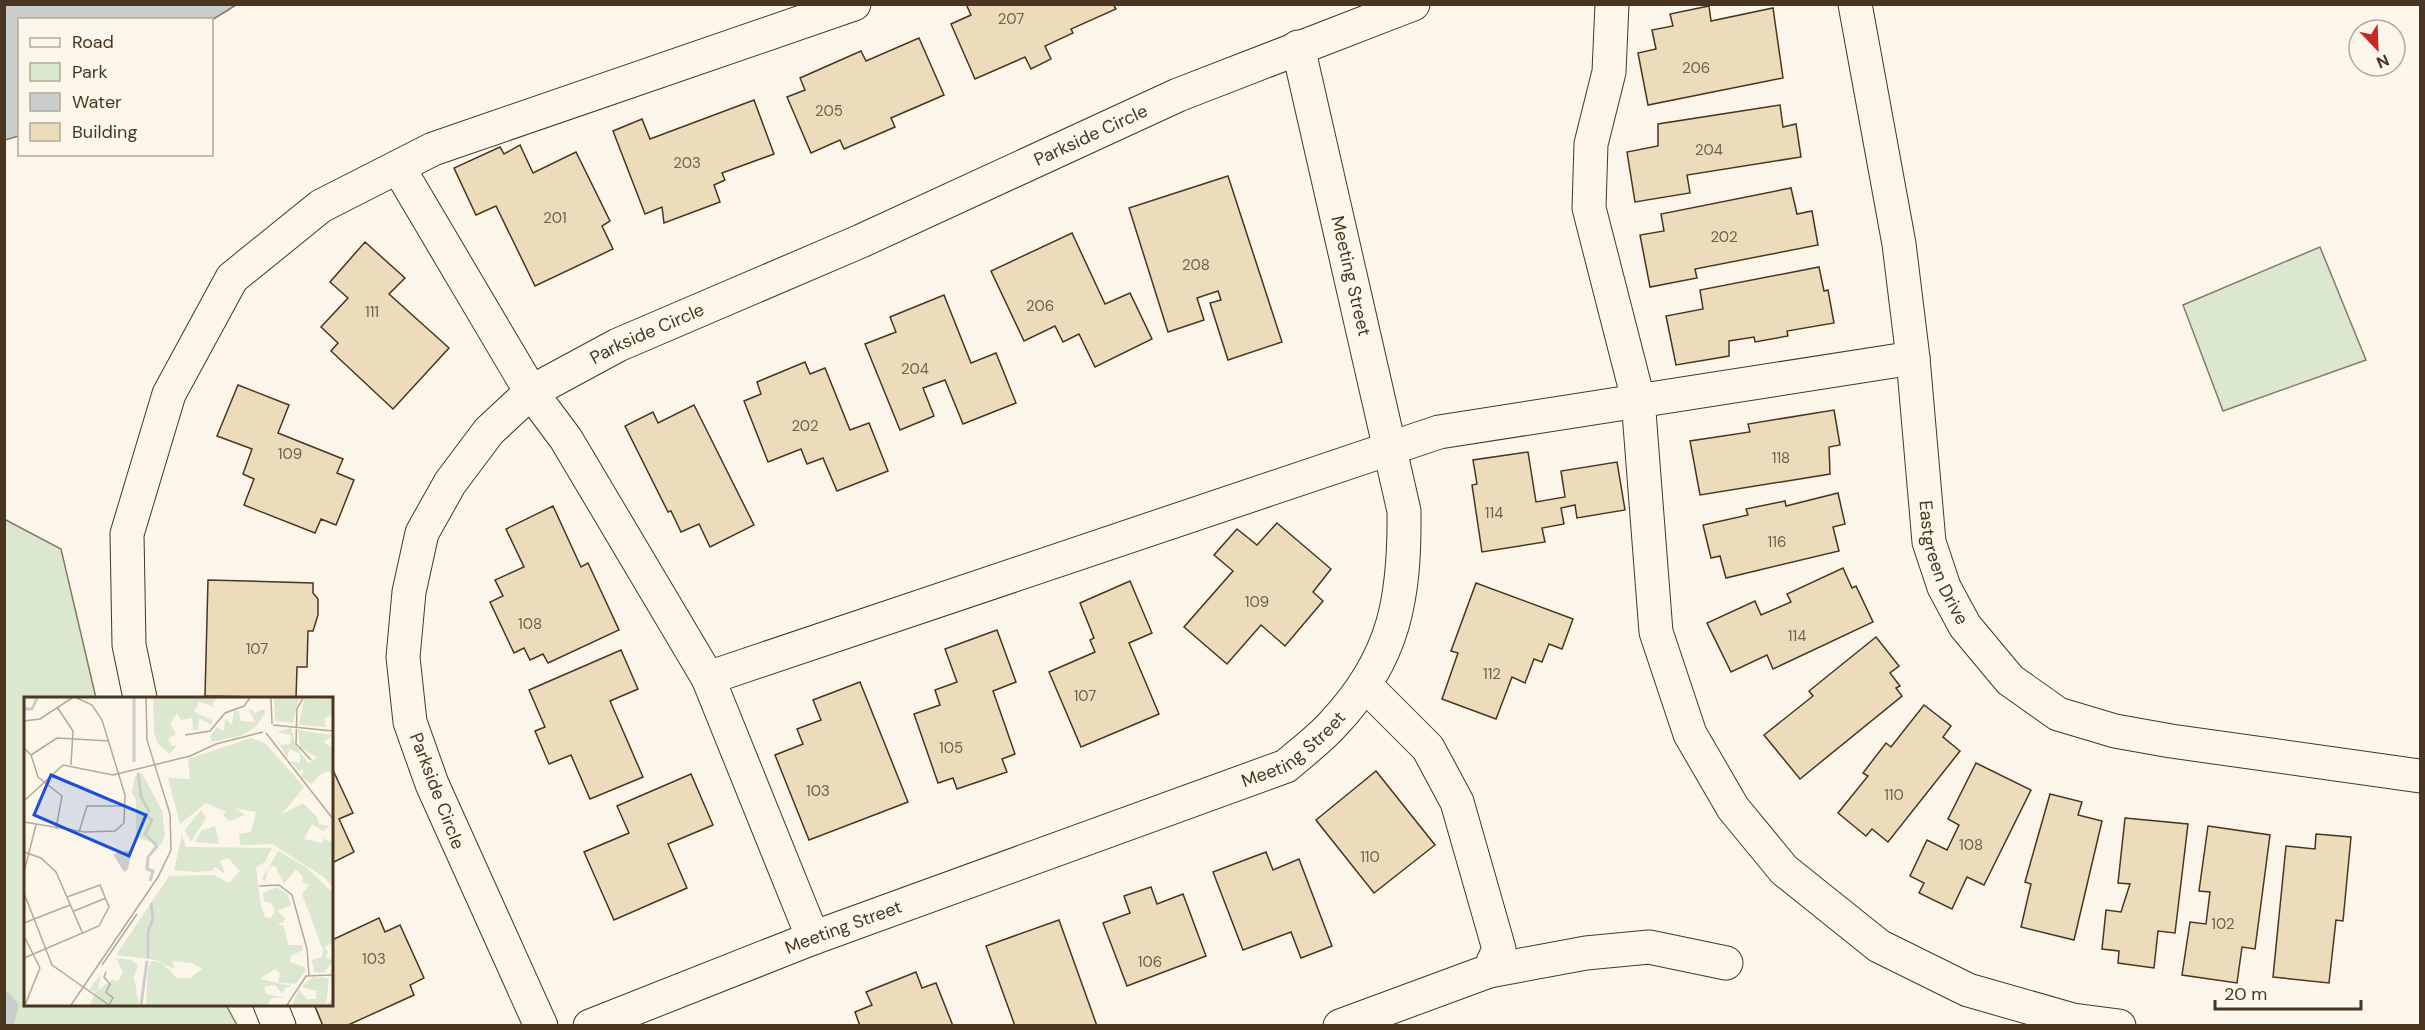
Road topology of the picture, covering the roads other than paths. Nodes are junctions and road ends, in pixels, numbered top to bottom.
1 (854, 4) edge
2 (1413, 4) edge
3 (1612, 4) edge
4 (1855, 4) edge
5 (1298, 47) junction
6 (398, 167) junction
7 (1914, 358) junction
8 (531, 392) junction
9 (1638, 399) junction
10 (1390, 446) junction
11 (708, 678) junction
12 (1365, 685) junction
13 (140, 697) edge
14 (2421, 776) edge
15 (813, 938) junction
16 (1726, 963) dead end
17 (1489, 971) junction
18 (270, 1006) edge
19 (279, 1026) edge
20 (541, 1026) edge
21 (590, 1026) edge
22 (1340, 1026) edge
23 (2119, 1026) edge

1 - 6 street
2 - 5 street, Parkside Circle
3 - 9 street
4 - 7 street, Eastgreen Drive
5 - 8 street, Parkside Circle
5 - 10 street, Meeting Street
6 - 8 street
6 - 13 street
7 - 9 street
7 - 14 street, Eastgreen Drive
8 - 11 street
8 - 20 street, Parkside Circle
9 - 10 street
9 - 23 street
10 - 11 street
10 - 12 street, Meeting Street
11 - 15 street
12 - 15 street, Meeting Street
12 - 17 street
15 - 21 street, Meeting Street
16 - 17 street
17 - 22 street
18 - 19 street

